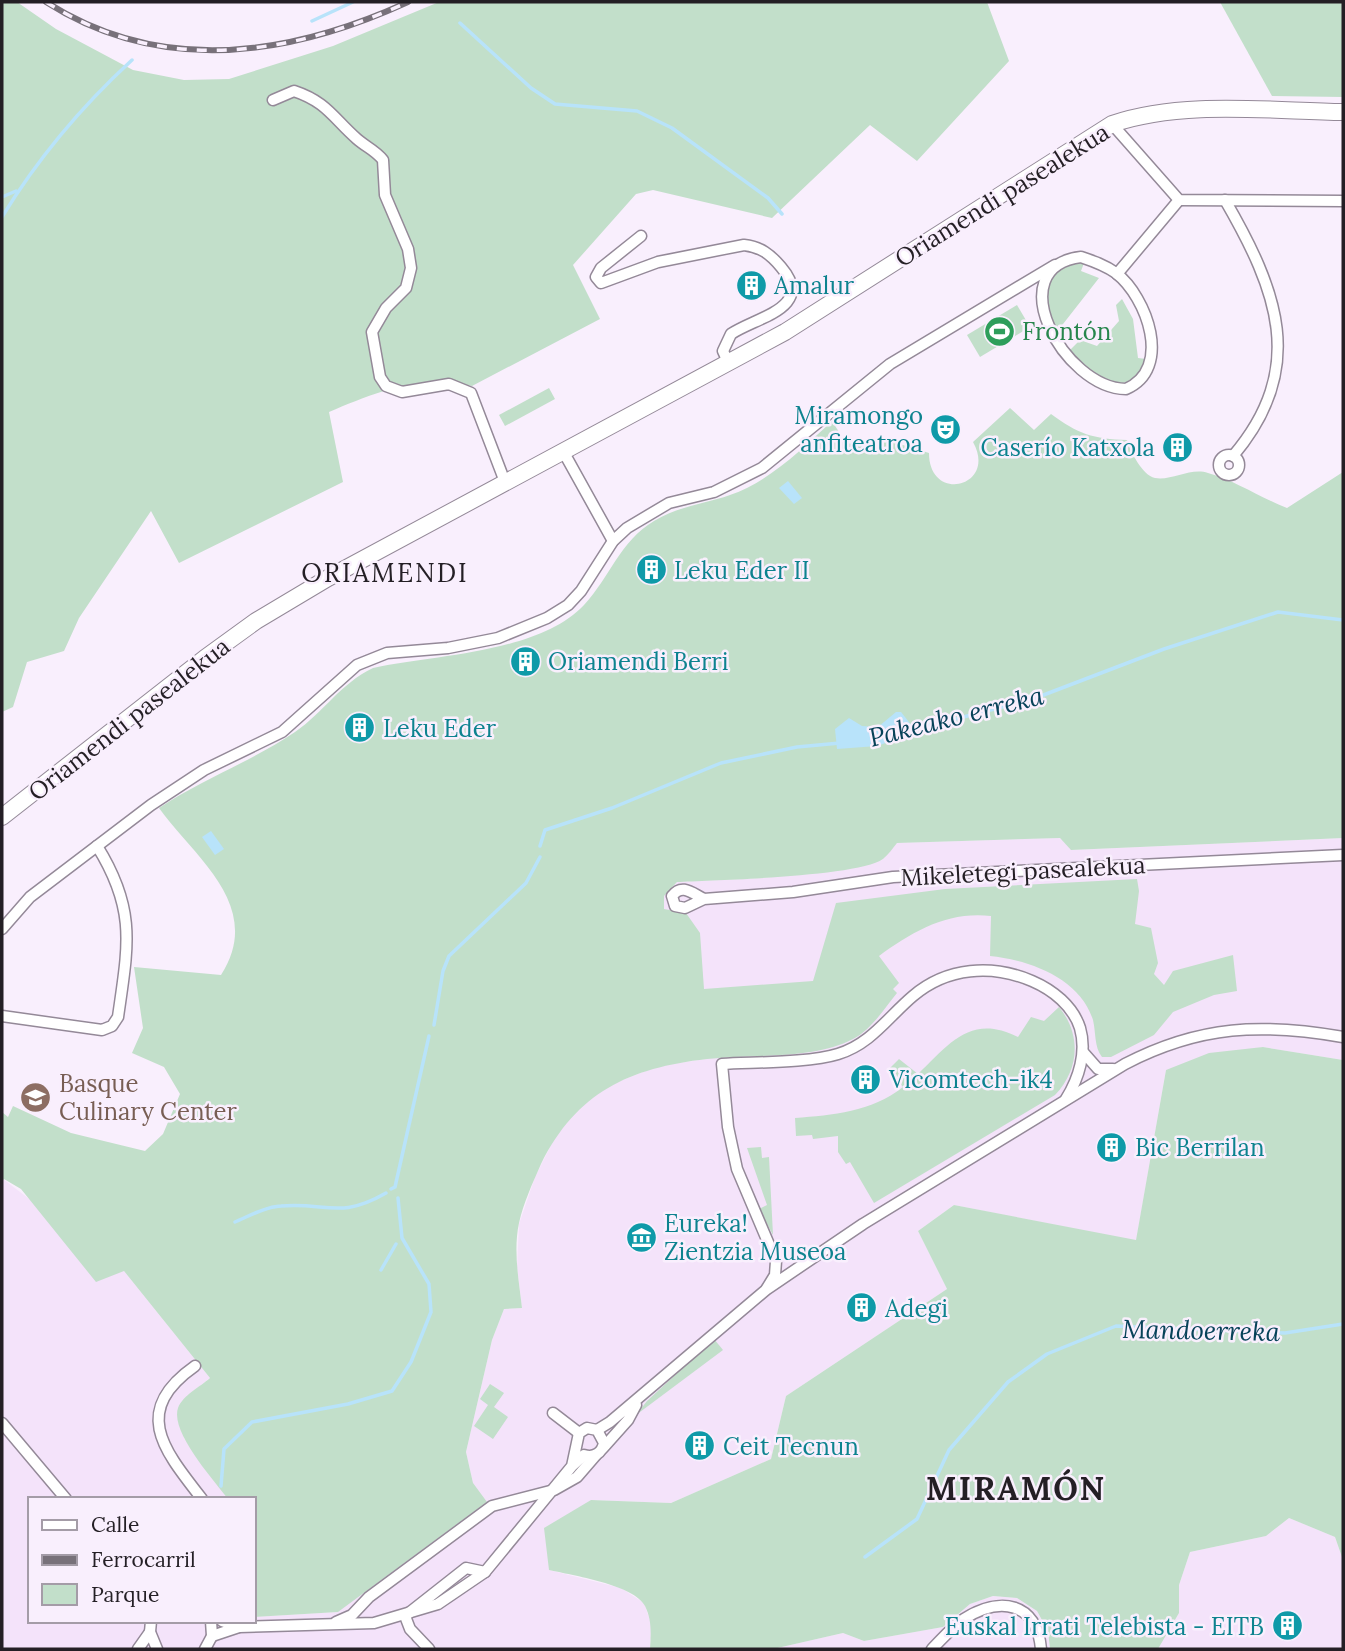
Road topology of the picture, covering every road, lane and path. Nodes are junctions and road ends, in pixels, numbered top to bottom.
1 (273, 100) dead end
2 (1343, 113) edge
3 (1112, 124) junction
4 (1179, 200) junction
5 (1225, 200) junction
6 (1343, 201) edge
7 (641, 236) dead end
8 (1055, 265) junction
9 (1117, 274) junction
10 (728, 362) junction
11 (563, 451) junction
12 (1233, 456) dead end
13 (505, 482) junction
14 (614, 541) junction
15 (256, 621) junction
16 (2, 807) edge
17 (2, 817) edge
18 (97, 846) junction
19 (1343, 855) edge
20 (704, 899) dead end
21 (2, 929) edge
22 (2, 1016) edge
23 (1343, 1037) edge
24 (1083, 1052) junction
25 (1125, 1064) junction
26 (1065, 1101) junction
27 (766, 1289) junction
28 (195, 1366) dead end
29 (641, 1396) junction
30 (553, 1413) dead end
31 (2, 1423) edge
32 (597, 1430) junction
33 (579, 1433) junction
34 (580, 1451) junction
35 (599, 1451) junction
36 (554, 1490) junction
37 (64, 1497) edge
38 (201, 1497) edge
39 (405, 1616) junction
40 (211, 1623) edge
41 (228, 1623) edge
42 (334, 1623) junction
43 (151, 1627) edge
44 (239, 1627) junction
45 (212, 1636) junction
46 (138, 1649) edge
47 (157, 1649) edge
48 (206, 1649) edge
49 (429, 1649) edge
50 (932, 1649) edge
51 (1041, 1649) edge

1 - 13 street
2 - 3 street, Oriamendi pasealekua
3 - 4 street
3 - 10 street, Oriamendi pasealekua
4 - 5 street
4 - 9 street
5 - 6 street
5 - 12 street
7 - 10 street
8 - 9 street
8 - 9 street
8 - 14 street
10 - 11 street, Oriamendi pasealekua
11 - 13 street, Oriamendi pasealekua
11 - 14 street
13 - 15 street, Oriamendi pasealekua
14 - 18 street
15 - 16 street, Oriamendi pasealekua
15 - 17 street, Oriamendi pasealekua
18 - 21 street
18 - 22 street
19 - 20 street, Mikeletegi pasealekua
23 - 25 street
24 - 25 street
24 - 26 street
24 - 27 street
25 - 26 street
26 - 27 street
27 - 29 street
28 - 38 street
29 - 32 street
29 - 35 street
30 - 33 street
31 - 37 street
32 - 33 street
32 - 35 street
33 - 34 street
34 - 35 street
34 - 36 street
35 - 36 street
36 - 39 street
36 - 42 street
39 - 42 street
39 - 49 street
40 - 45 street
41 - 44 street
42 - 44 street
43 - 46 street
43 - 47 street
44 - 45 street
45 - 48 street
50 - 51 street

